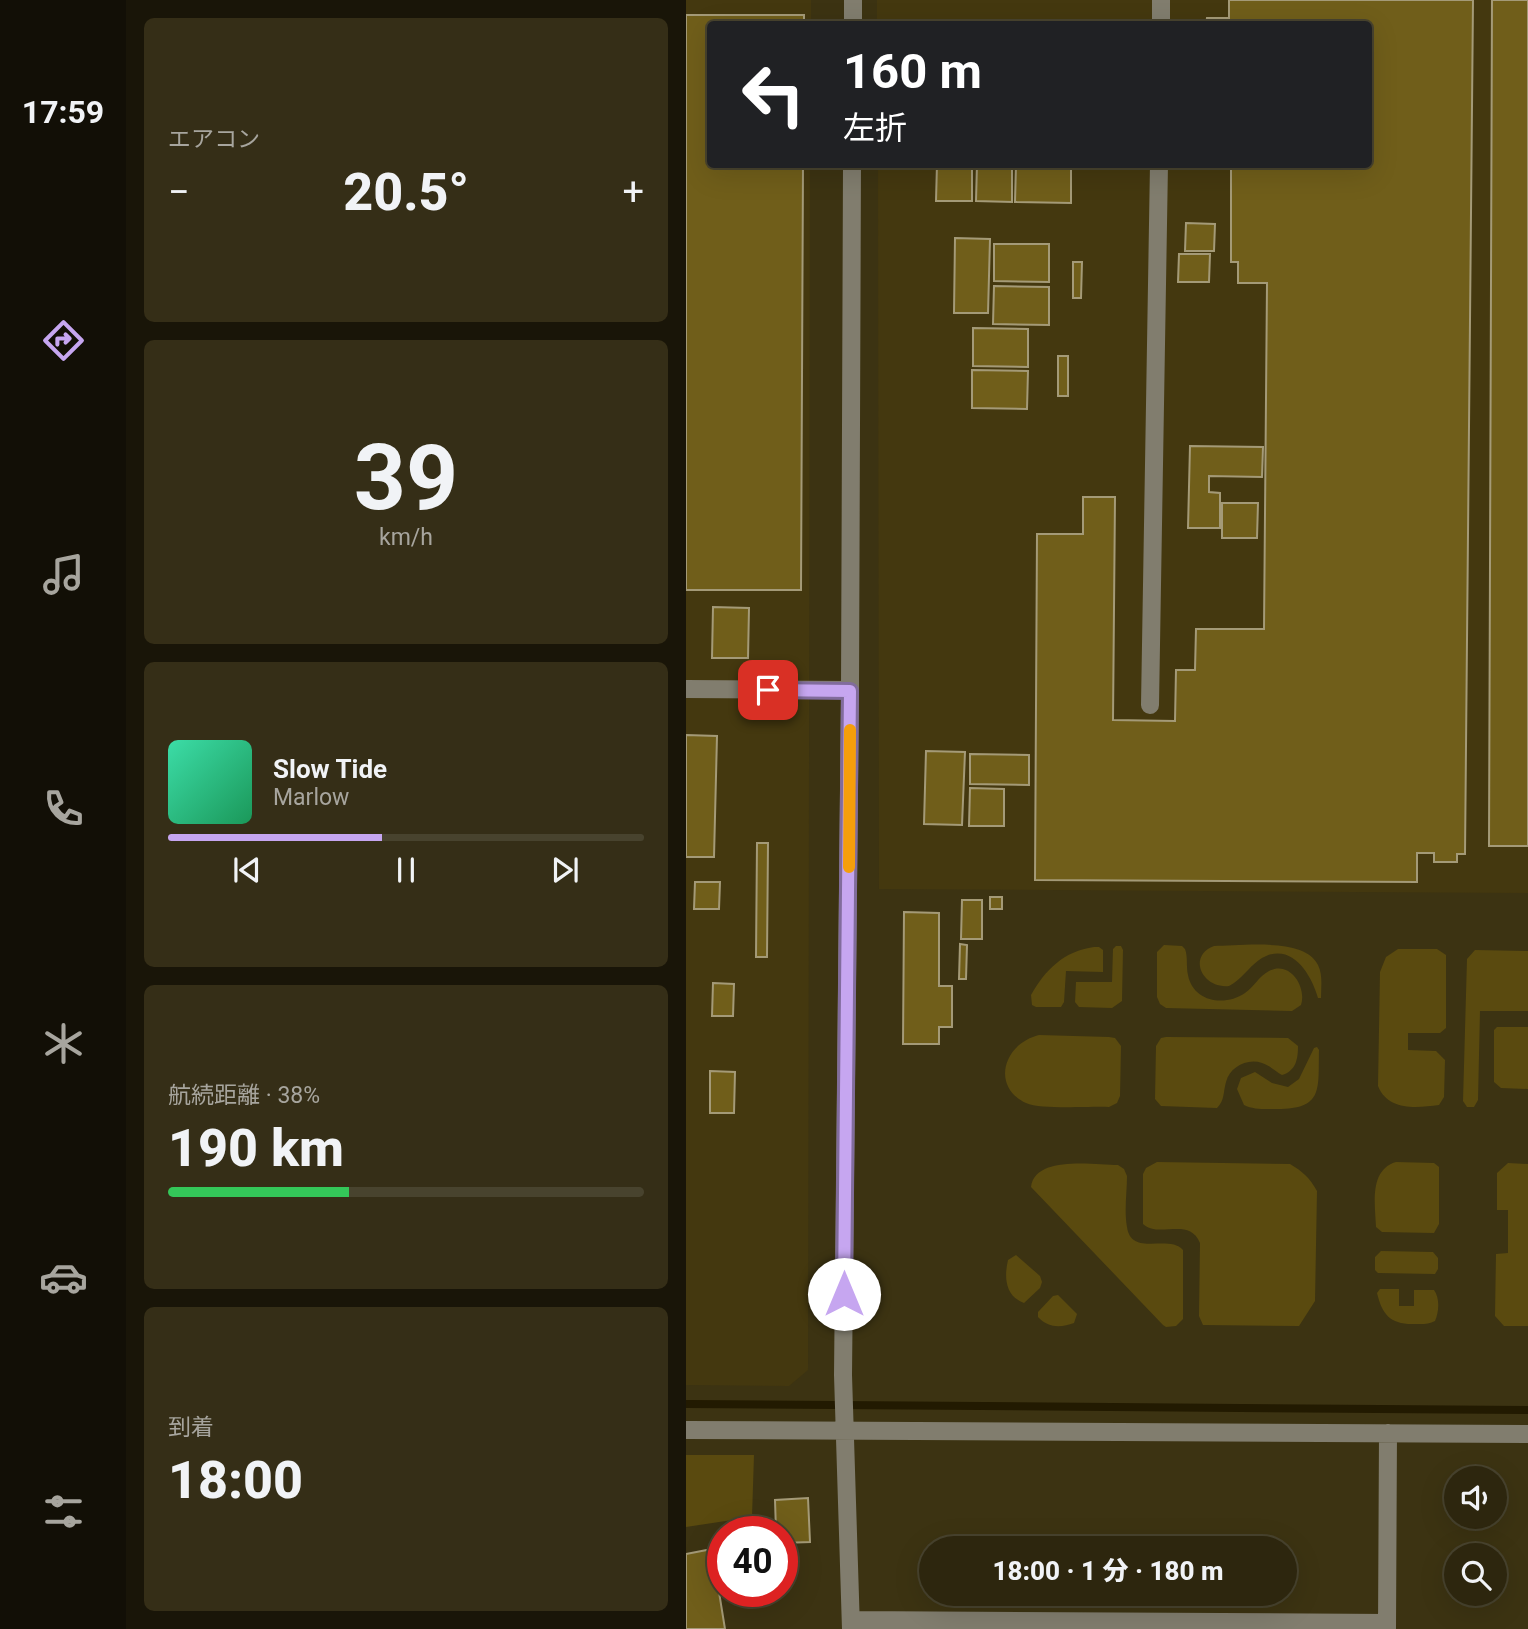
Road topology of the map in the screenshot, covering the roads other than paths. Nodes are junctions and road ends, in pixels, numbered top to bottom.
1 (853, 0) edge
2 (1161, 0) edge
3 (853, 21) edge
4 (1161, 21) edge
5 (852, 168) edge
6 (1158, 168) edge
7 (686, 689) edge
8 (850, 691) junction
9 (1150, 705) dead end
10 (686, 1430) edge
11 (844, 1431) junction
12 (1388, 1433) junction
13 (1528, 1434) edge
14 (851, 1625) edge
15 (1387, 1626) edge

1 - 3 street
2 - 4 street
5 - 8 street
6 - 9 street
7 - 8 street
8 - 11 street
10 - 11 street
11 - 12 street
11 - 14 street
12 - 13 street
12 - 15 street
14 - 15 street

